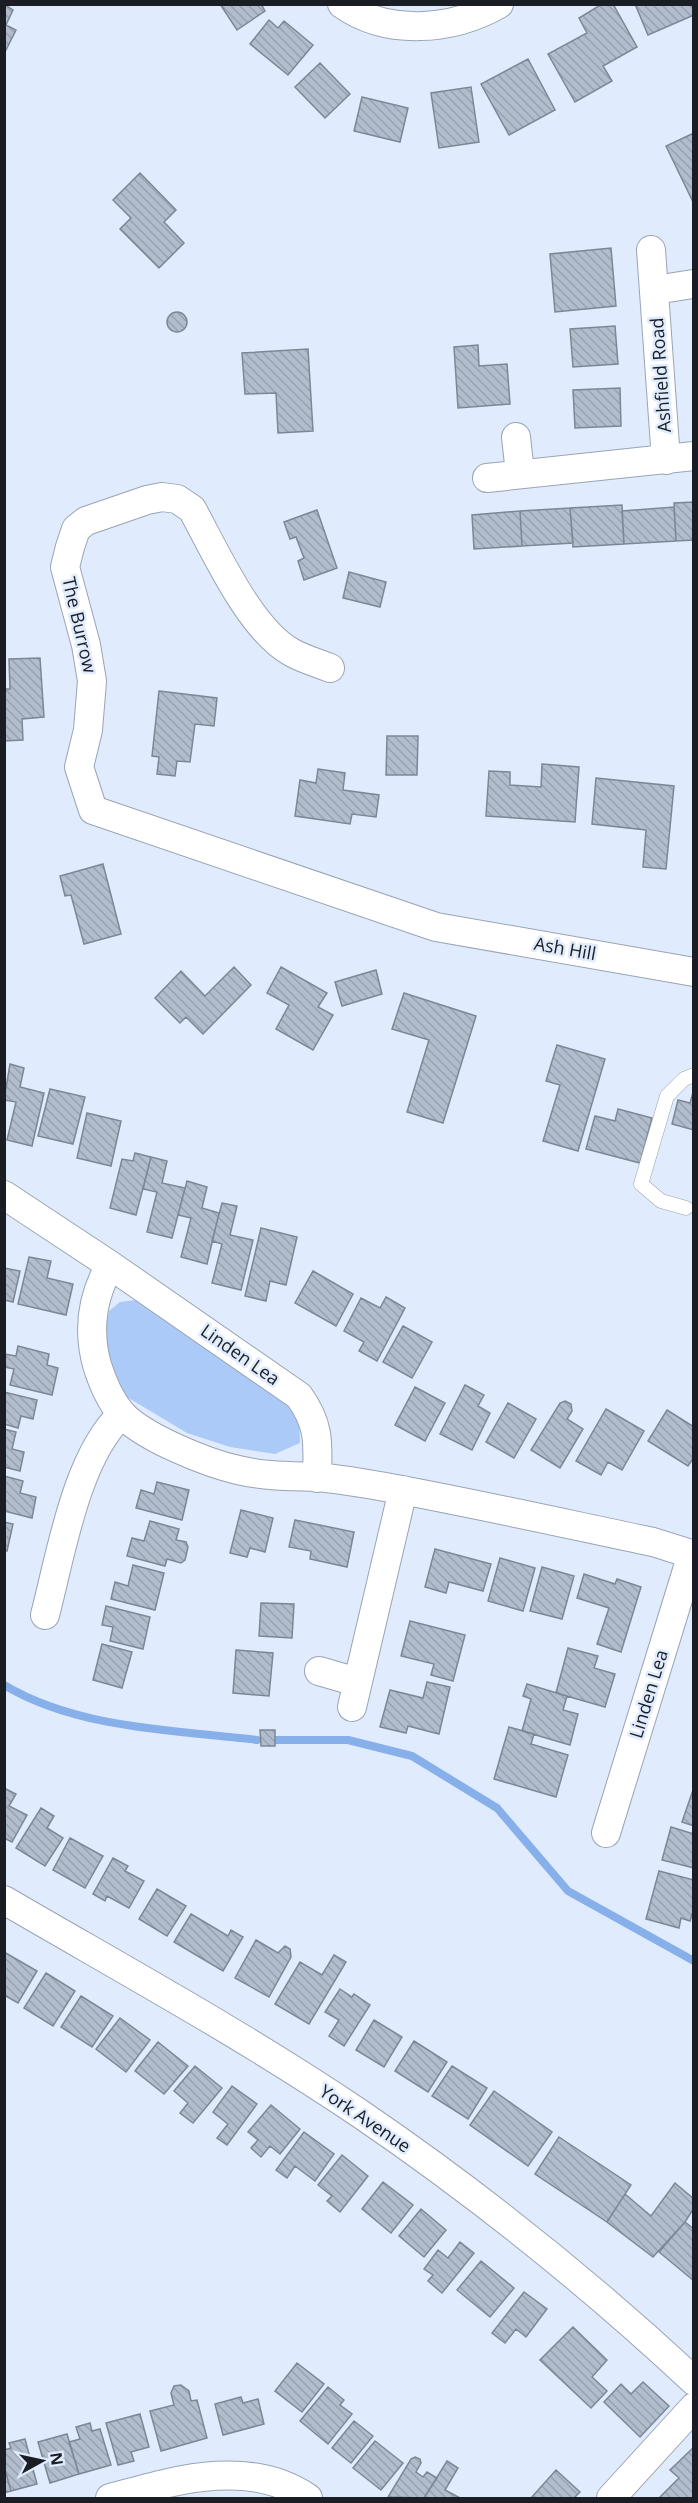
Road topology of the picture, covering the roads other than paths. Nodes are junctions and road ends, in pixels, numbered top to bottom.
1 (342, 4) edge
2 (499, 4) edge
3 (651, 250) dead end
4 (693, 284) edge
5 (655, 290) junction
6 (516, 437) dead end
7 (680, 458) edge
8 (520, 473) junction
9 (487, 478) dead end
10 (330, 668) dead end
11 (436, 927) joint
12 (693, 972) edge
13 (693, 1075) edge
14 (4, 1195) edge
15 (686, 1208) dead end
16 (110, 1265) junction
17 (122, 1414) junction
18 (316, 1478) junction
19 (403, 1490) junction
20 (693, 1555) edge
21 (45, 1615) dead end
22 (319, 1671) dead end
23 (606, 1833) dead end
24 (4, 1900) edge
25 (693, 2381) edge
26 (693, 2407) edge
27 (110, 2499) edge
28 (308, 2499) edge
29 (610, 2499) edge

1 - 2 street
3 - 5 street, Ashfield Road
4 - 5 street
5 - 7 street, Ashfield Road
6 - 8 street
7 - 8 street, Ashfield Road
8 - 9 street, Ashfield Road
10 - 11 street, The Burrow
11 - 12 street, Ash Hill
13 - 15 lane
14 - 16 street, Linden Lea
16 - 17 street, Linden Lea
16 - 18 street, Linden Lea
17 - 18 street, Linden Lea
17 - 21 street
18 - 19 street, Linden Lea
19 - 20 street, Linden Lea
19 - 22 street
20 - 23 street, Linden Lea
24 - 25 street, York Avenue
26 - 29 street
27 - 28 street

